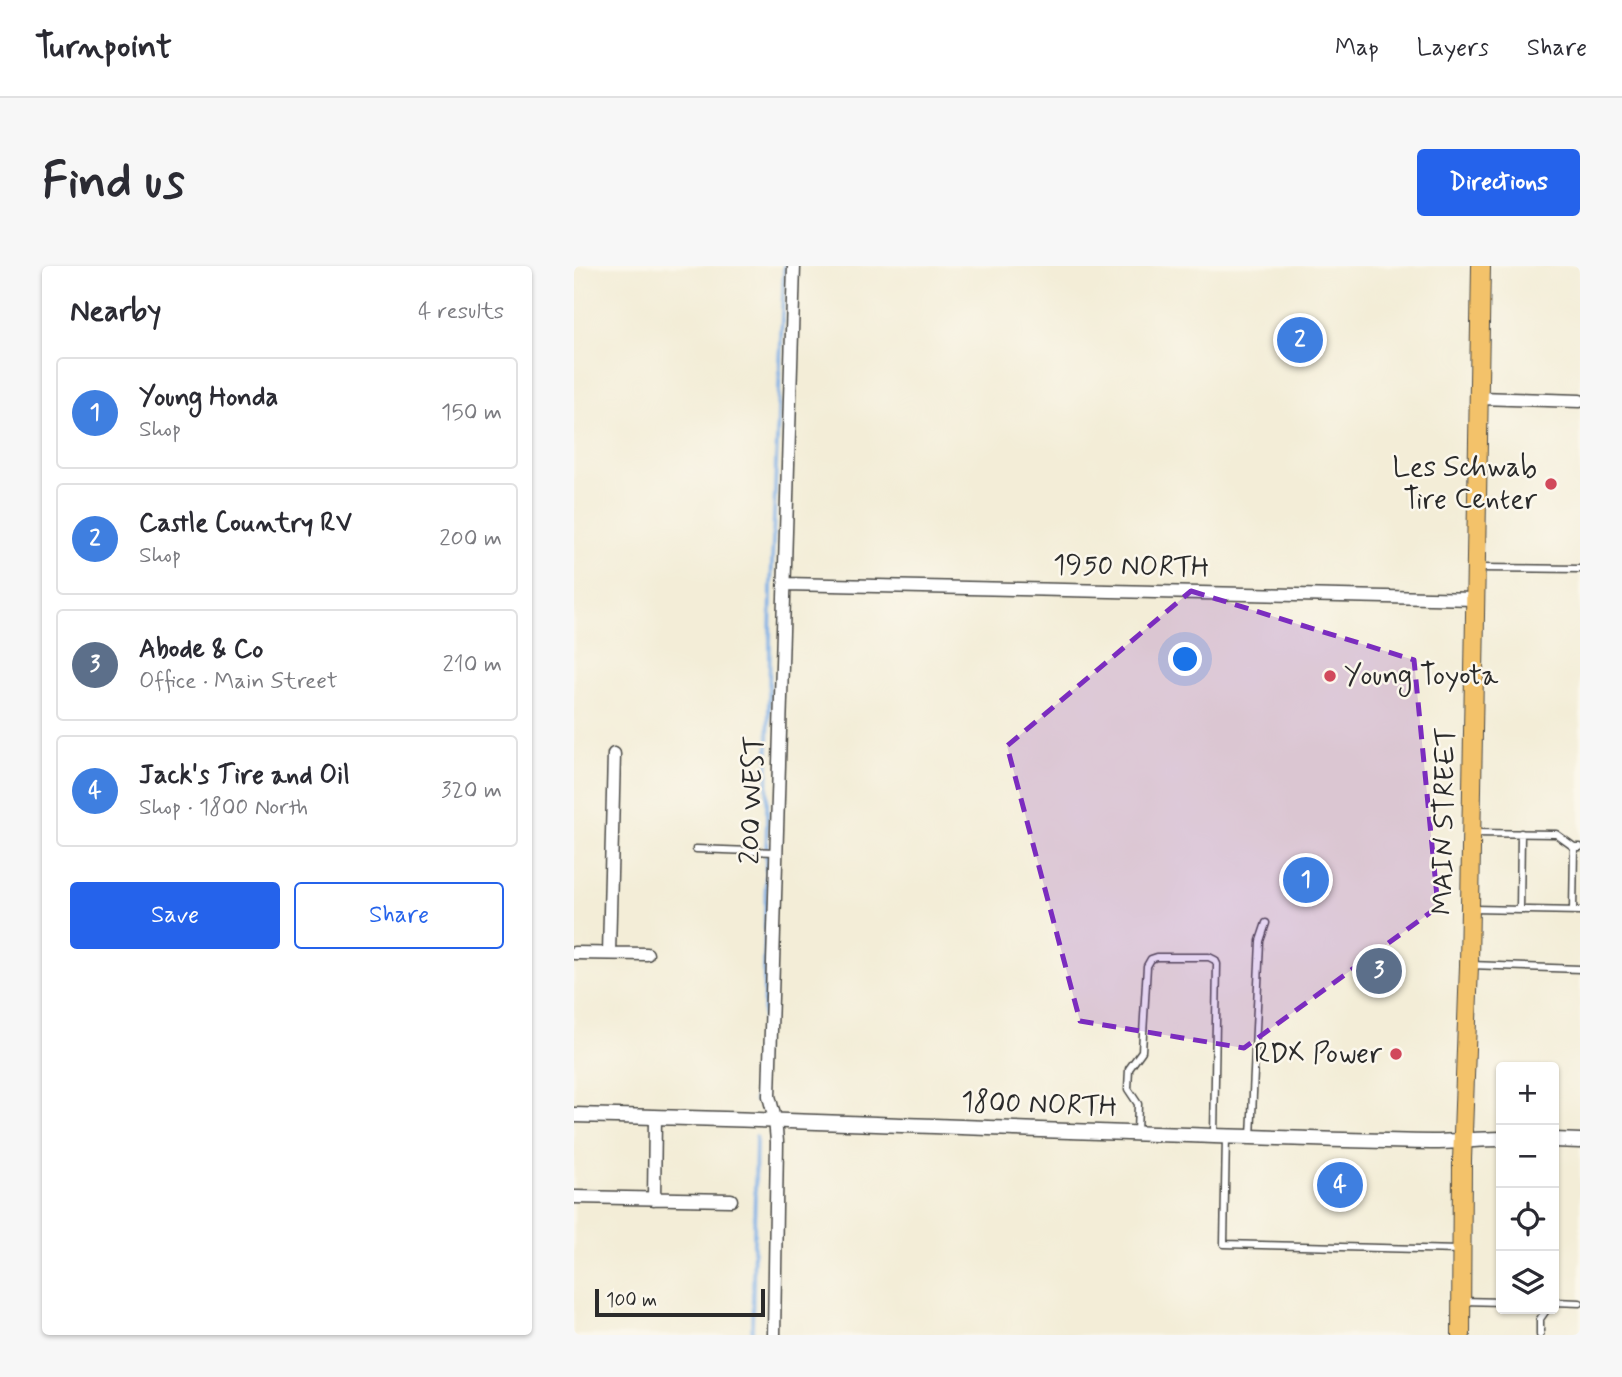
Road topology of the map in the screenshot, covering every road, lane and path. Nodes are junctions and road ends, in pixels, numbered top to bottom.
1 (794, 266) edge
2 (1481, 266) edge
3 (1479, 398) junction
4 (1580, 401) edge
5 (1476, 568) junction
6 (1580, 569) edge
7 (785, 584) junction
8 (1475, 599) junction
9 (614, 754) dead end
10 (1471, 833) junction
11 (1521, 833) junction
12 (1577, 847) edge
13 (696, 849) dead end
14 (769, 852) junction
15 (1470, 909) junction
16 (1520, 910) junction
17 (1577, 911) edge
18 (1266, 923) dead end
19 (574, 953) edge
20 (610, 953) junction
21 (647, 954) dead end
22 (1469, 965) junction
23 (1580, 969) edge
24 (574, 1115) edge
25 (655, 1116) junction
26 (775, 1119) junction
27 (1138, 1133) junction
28 (1220, 1136) junction
29 (1251, 1137) junction
30 (1496, 1139) edge
31 (1559, 1140) edge
32 (1463, 1141) junction
33 (1580, 1141) edge
34 (574, 1198) edge
35 (654, 1199) junction
36 (731, 1200) dead end
37 (1461, 1250) junction
38 (1462, 1301) junction
39 (1496, 1302) edge
40 (1559, 1302) edge
41 (1580, 1303) edge
42 (1544, 1314) edge
43 (774, 1335) edge
44 (1461, 1335) edge
45 (1540, 1335) edge

1 - 7 street, 200 WEST
2 - 3 main road, MAIN STREET
3 - 4 street
3 - 5 main road, MAIN STREET
5 - 6 lane
5 - 8 main road, MAIN STREET
7 - 8 street, 1950 NORTH
7 - 14 street, 200 WEST
8 - 10 main road, MAIN STREET
9 - 20 street
10 - 11 lane
10 - 15 main road, MAIN STREET
11 - 12 lane
11 - 16 lane
12 - 17 lane
13 - 14 lane
14 - 26 street, 200 WEST
15 - 16 lane
15 - 22 main road, MAIN STREET
16 - 17 lane
18 - 29 lane
19 - 20 street
20 - 21 street
22 - 23 lane
22 - 32 main road, MAIN STREET
24 - 25 street, 1800 NORTH
25 - 26 street, 1800 NORTH
25 - 35 street
26 - 27 street, 1800 NORTH
26 - 43 street, 200 WEST
27 - 28 street, 1800 NORTH
27 - 28 lane
28 - 29 street, 1800 NORTH
28 - 37 lane
29 - 32 street, 1800 NORTH
30 - 32 street, 1800 NORTH
31 - 33 street
32 - 37 main road, MAIN STREET
34 - 35 street
35 - 36 street
37 - 38 main road, MAIN STREET
38 - 39 lane
38 - 44 main road, MAIN STREET
40 - 41 lane
42 - 45 lane

